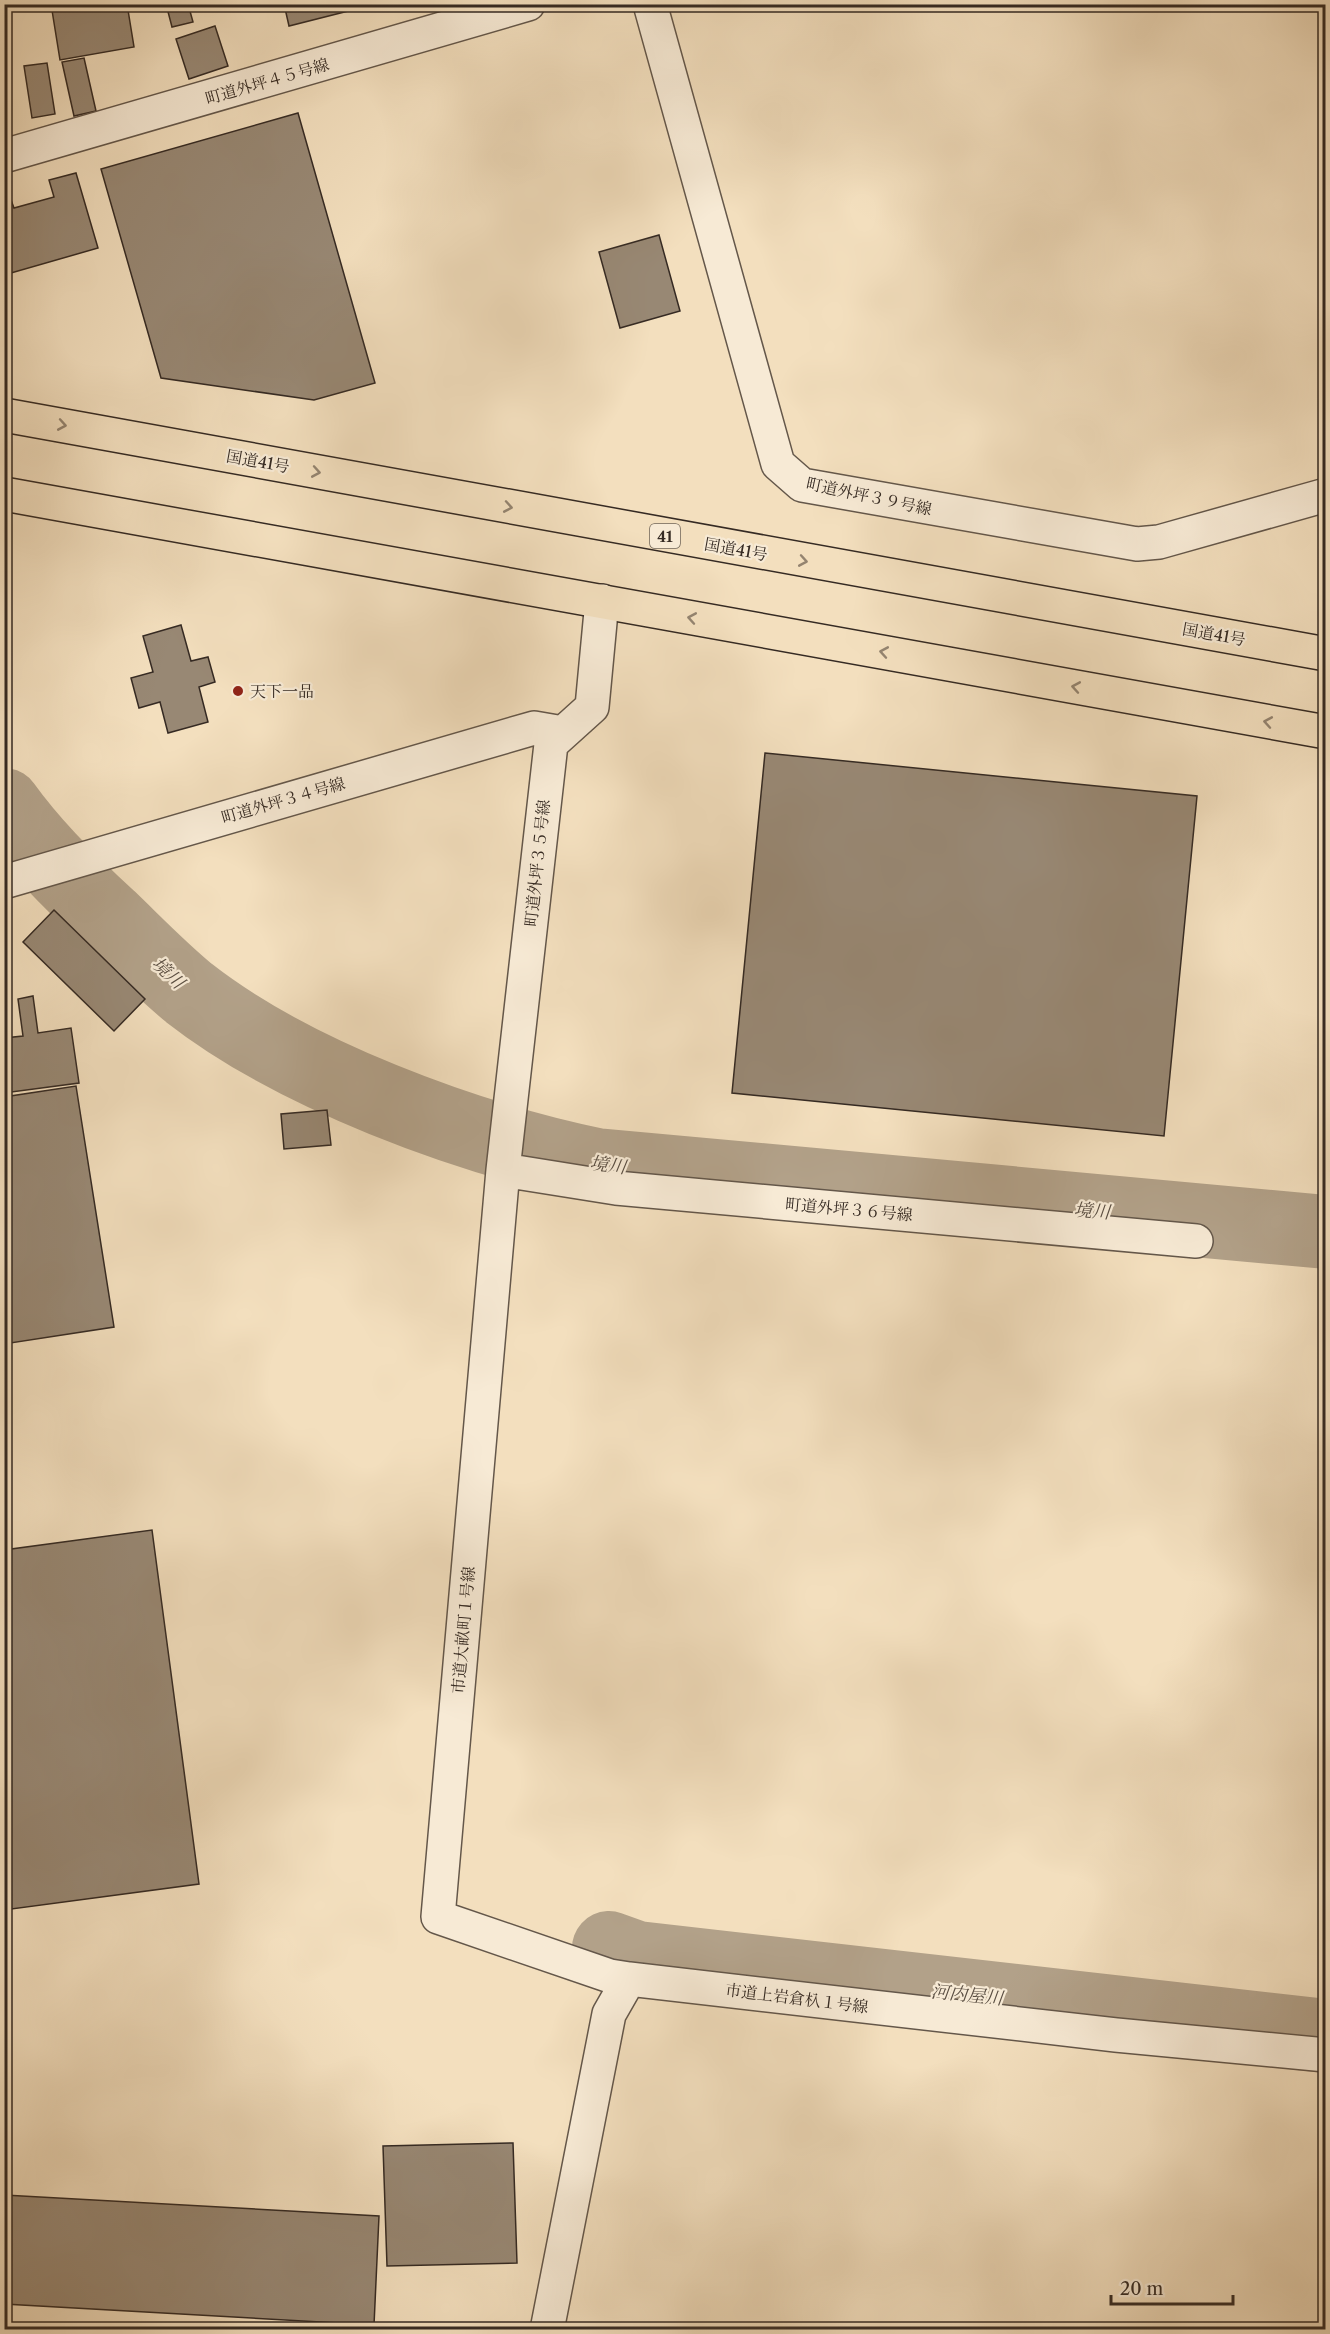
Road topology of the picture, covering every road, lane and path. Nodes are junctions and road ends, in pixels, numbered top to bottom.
1 (528, 4) edge
2 (650, 4) edge
3 (4, 156) edge
4 (4, 415) edge
5 (4, 494) edge
6 (1326, 495) edge
7 (602, 601) junction
8 (1326, 654) edge
9 (1326, 732) edge
10 (563, 733) junction
11 (4, 882) edge
12 (505, 1150) junction
13 (1196, 1241) dead end
14 (609, 1975) junction
15 (1326, 2055) edge
16 (547, 2330) edge

1 - 3 street, 町道外坪４５号線
2 - 6 street, 町道外坪３９号線
4 -> 8 highway, 国道41号 / 41
5 - 7 highway
9 -> 7 highway
7 - 10 street, 町道外坪３５号線
10 - 11 street, 町道外坪３４号線
10 - 12 street, 町道外坪３５号線
12 - 13 street, 町道外坪３６号線
12 - 14 street, 市道大畝町１号線
14 - 15 street, 市道上岩倉杁１号線
14 - 16 street

